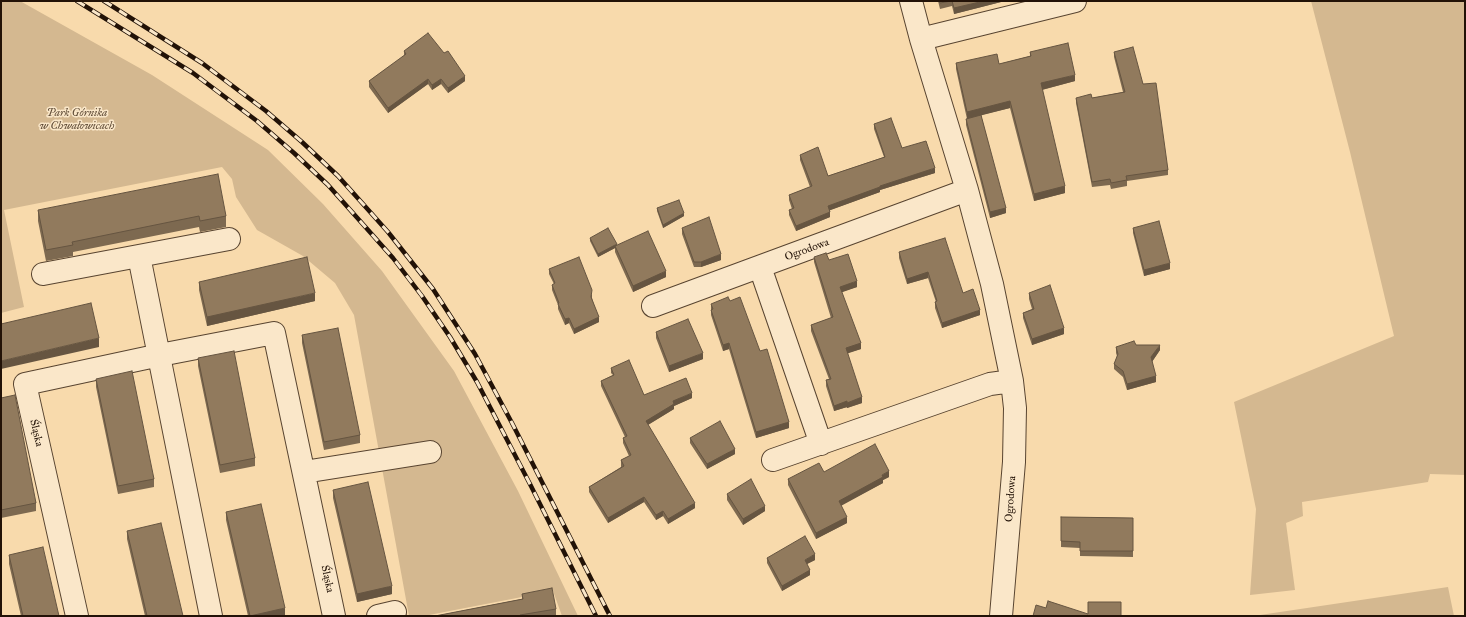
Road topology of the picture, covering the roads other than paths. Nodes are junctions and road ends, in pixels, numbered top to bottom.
1 (911, 1) edge
2 (1075, 1) edge
3 (921, 39) junction
4 (967, 190) junction
5 (229, 239) dead end
6 (139, 256) junction
7 (760, 267) junction
8 (44, 274) dead end
9 (653, 306) dead end
10 (160, 355) junction
11 (1012, 381) junction
12 (821, 444) junction
13 (430, 452) dead end
14 (773, 460) dead end
15 (304, 472) junction
16 (77, 616) edge
17 (211, 616) edge
18 (334, 616) edge
19 (1001, 616) edge

1 - 3 street, Ogrodowa
2 - 3 street
3 - 4 street, Ogrodowa
4 - 7 street, Ogrodowa
4 - 11 street, Ogrodowa
5 - 6 street
6 - 8 street
6 - 10 street
7 - 9 street, Ogrodowa
7 - 12 street
10 - 15 street, Śląska
10 - 16 street, Śląska
10 - 17 street
11 - 12 street
11 - 19 street, Ogrodowa
12 - 14 street
13 - 15 street
15 - 18 street, Śląska

